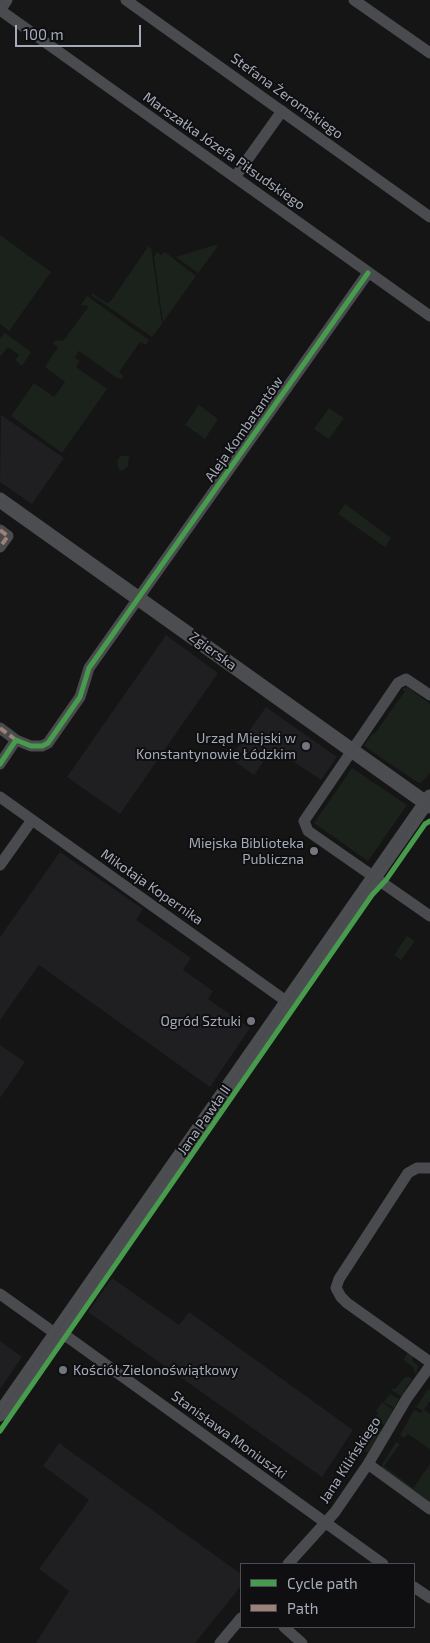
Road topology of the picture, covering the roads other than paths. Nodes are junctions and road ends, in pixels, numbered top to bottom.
1 (8, 0) edge
2 (126, 0) edge
3 (354, 0) edge
4 (0, 10) edge
5 (430, 53) edge
6 (282, 110) junction
7 (235, 177) junction
8 (430, 217) edge
9 (368, 273) junction
10 (430, 316) edge
11 (0, 500) edge
12 (0, 530) edge
13 (0, 548) edge
14 (138, 598) junction
15 (430, 695) edge
16 (0, 728) edge
17 (16, 740) junction
18 (352, 750) junction
19 (0, 764) edge
20 (0, 797) edge
21 (429, 802) edge
22 (32, 820) junction
23 (0, 865) edge
24 (373, 877) junction
25 (430, 916) edge
26 (286, 1001) junction
27 (430, 1168) edge
28 (0, 1294) edge
29 (56, 1334) junction
30 (430, 1364) edge
31 (0, 1414) edge
32 (368, 1464) junction
33 (430, 1509) edge
34 (326, 1523) junction
35 (289, 1563) edge
36 (382, 1563) edge
37 (415, 1587) edge
38 (430, 1598) edge
39 (240, 1619) edge
40 (285, 1628) edge
41 (220, 1643) edge
42 (302, 1643) edge

1 - 4 street
2 - 6 street, Stefana Żeromskiego
3 - 5 street
4 - 7 street, Marszałka Józefa Piłsudskiego
6 - 7 street
6 - 8 street, Stefana Żeromskiego
7 - 9 street, Marszałka Józefa Piłsudskiego
9 - 10 street, Marszałka Józefa Piłsudskiego
9 - 14 street, Aleja Kombatantów
11 - 14 main road, Zgierska
12 - 13 street
14 - 17 street, Aleja Kombatantów
14 - 18 main road, Zgierska
15 - 18 street
16 - 17 street
17 - 19 street
18 - 21 main road, Zgierska
18 - 24 street
20 - 22 street, Mikołaja Kopernika
21 - 24 main road, Jana Pawła II
22 - 23 street
22 - 26 street, Mikołaja Kopernika
24 - 25 street
24 - 26 main road, Jana Pawła II
26 - 29 main road, Jana Pawła II
27 - 30 street
28 - 29 street, Stanisława Moniuszki
29 - 31 main road, Jana Pawła II
29 - 34 street, Stanisława Moniuszki
30 - 32 street, Jana Kilińskiego
32 - 33 street
32 - 34 street, Jana Kilińskiego
34 - 35 street, Jana Kilińskiego
34 - 36 street, Stanisława Moniuszki
37 - 38 street
39 - 41 street
40 - 42 street

